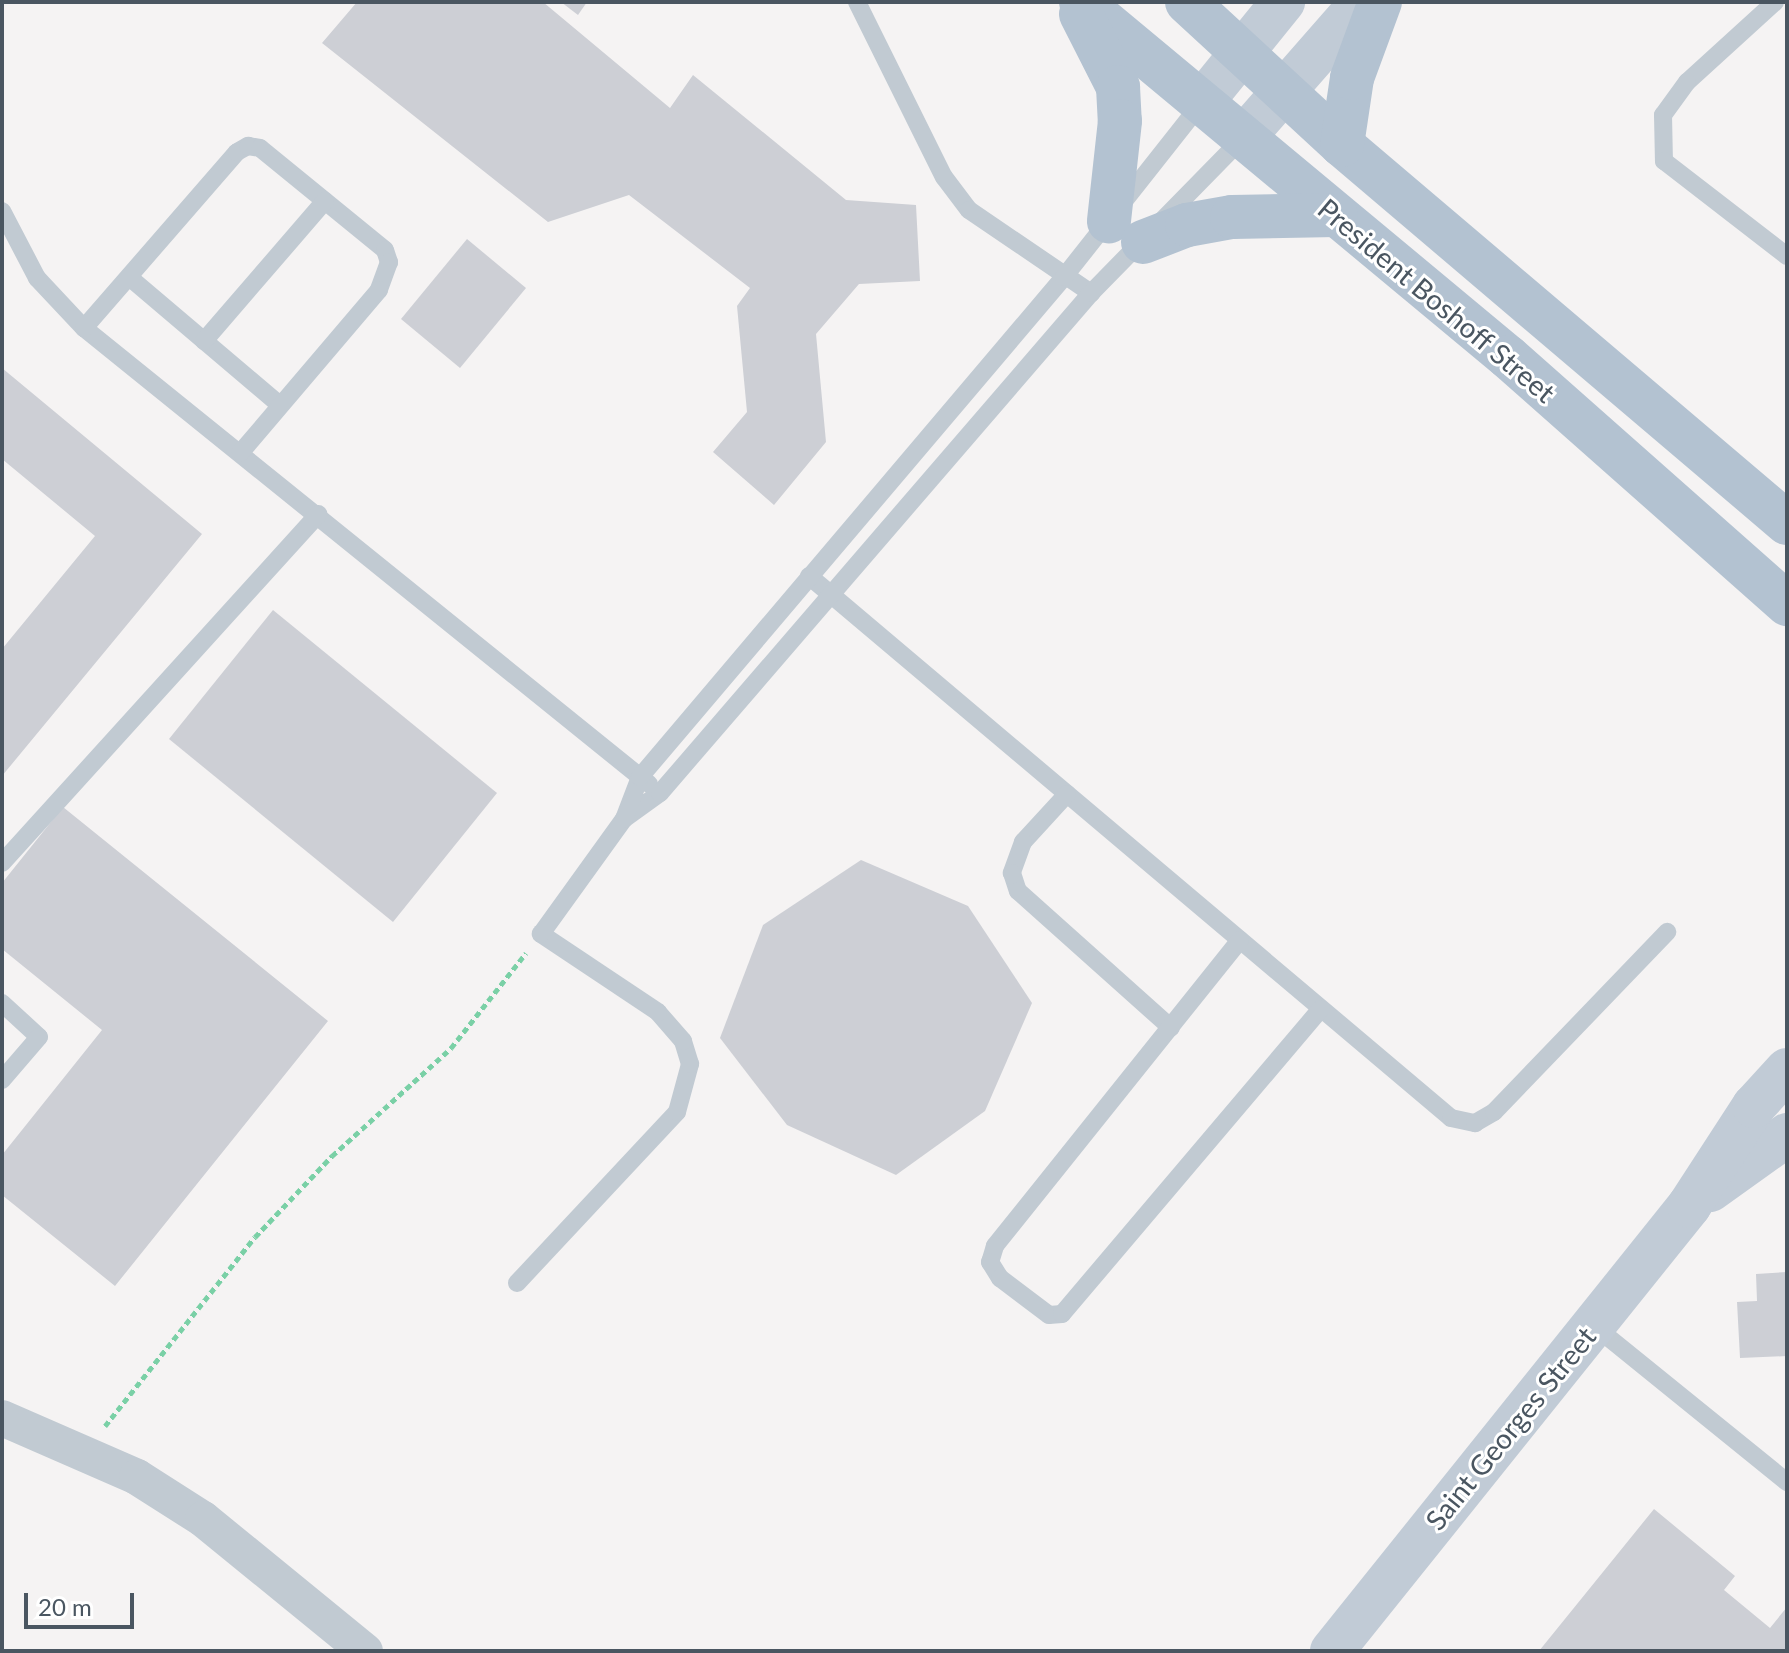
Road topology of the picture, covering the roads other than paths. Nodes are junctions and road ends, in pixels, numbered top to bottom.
1 (857, 2) edge
2 (1074, 2) edge
3 (1081, 2) edge
4 (1187, 2) edge
5 (1283, 2) edge
6 (1362, 2) edge
7 (1380, 2) edge
8 (1775, 2) edge
9 (1240, 52) junction
10 (1285, 92) junction
11 (1202, 102) junction
12 (1243, 138) junction
13 (1342, 145) junction
14 (325, 201) junction
15 (2, 211) edge
16 (1336, 215) junction
17 (1126, 232) junction
18 (1787, 256) edge
19 (129, 277) junction
20 (1064, 277) junction
21 (1091, 293) junction
22 (84, 328) junction
23 (204, 341) junction
24 (280, 405) junction
25 (241, 452) junction
26 (318, 514) junction
27 (1787, 523) edge
28 (809, 576) junction
29 (831, 595) junction
30 (1787, 604) edge
31 (640, 777) junction
32 (660, 793) junction
33 (1067, 794) junction
34 (624, 819) junction
35 (2, 863) edge
36 (1667, 932) dead end
37 (1240, 940) junction
38 (2, 1003) edge
39 (1321, 1009) junction
40 (1171, 1028) junction
41 (1787, 1070) edge
42 (2, 1080) edge
43 (1787, 1135) edge
44 (1689, 1206) junction
45 (517, 1283) dead end
46 (1593, 1325) junction
47 (2, 1418) edge
48 (1787, 1482) edge
49 (365, 1651) edge
50 (1332, 1651) edge

1 - 20 lane
2 - 17 main road
3 - 11 main road, President Boshoff Street
4 - 9 main road, President Boshoff Street
5 - 9 street
6 - 10 street
7 - 13 main road
8 - 18 lane
9 - 10 main road, President Boshoff Street
9 - 11 street
10 - 12 street
10 - 13 main road, President Boshoff Street
11 - 12 main road, President Boshoff Street
11 - 17 lane
12 - 16 main road, President Boshoff Street
12 - 17 lane
13 - 27 main road, President Boshoff Street
14 - 19 lane
14 - 23 lane
14 - 24 lane
15 - 22 lane
16 - 17 main road
16 - 30 main road, President Boshoff Street
17 - 20 lane
17 - 21 lane
19 - 22 lane
19 - 23 lane
20 - 21 lane
20 - 28 lane
21 - 29 lane
22 - 25 lane
23 - 24 lane
24 - 25 lane
25 - 26 lane
26 - 31 lane
26 - 35 lane
28 - 29 lane
28 - 31 lane
29 - 32 lane
29 - 33 lane
31 - 32 lane
31 - 34 lane
32 - 34 lane
33 - 37 lane
33 - 40 lane
34 - 45 lane
36 - 39 lane
37 - 39 lane
37 - 40 lane
38 - 42 lane
39 - 40 lane
41 - 44 street, Saint Georges Street
43 - 44 street, Saint Georges Street
44 - 46 street, Saint Georges Street
46 - 48 lane
46 - 50 street, Saint Georges Street
47 - 49 street

